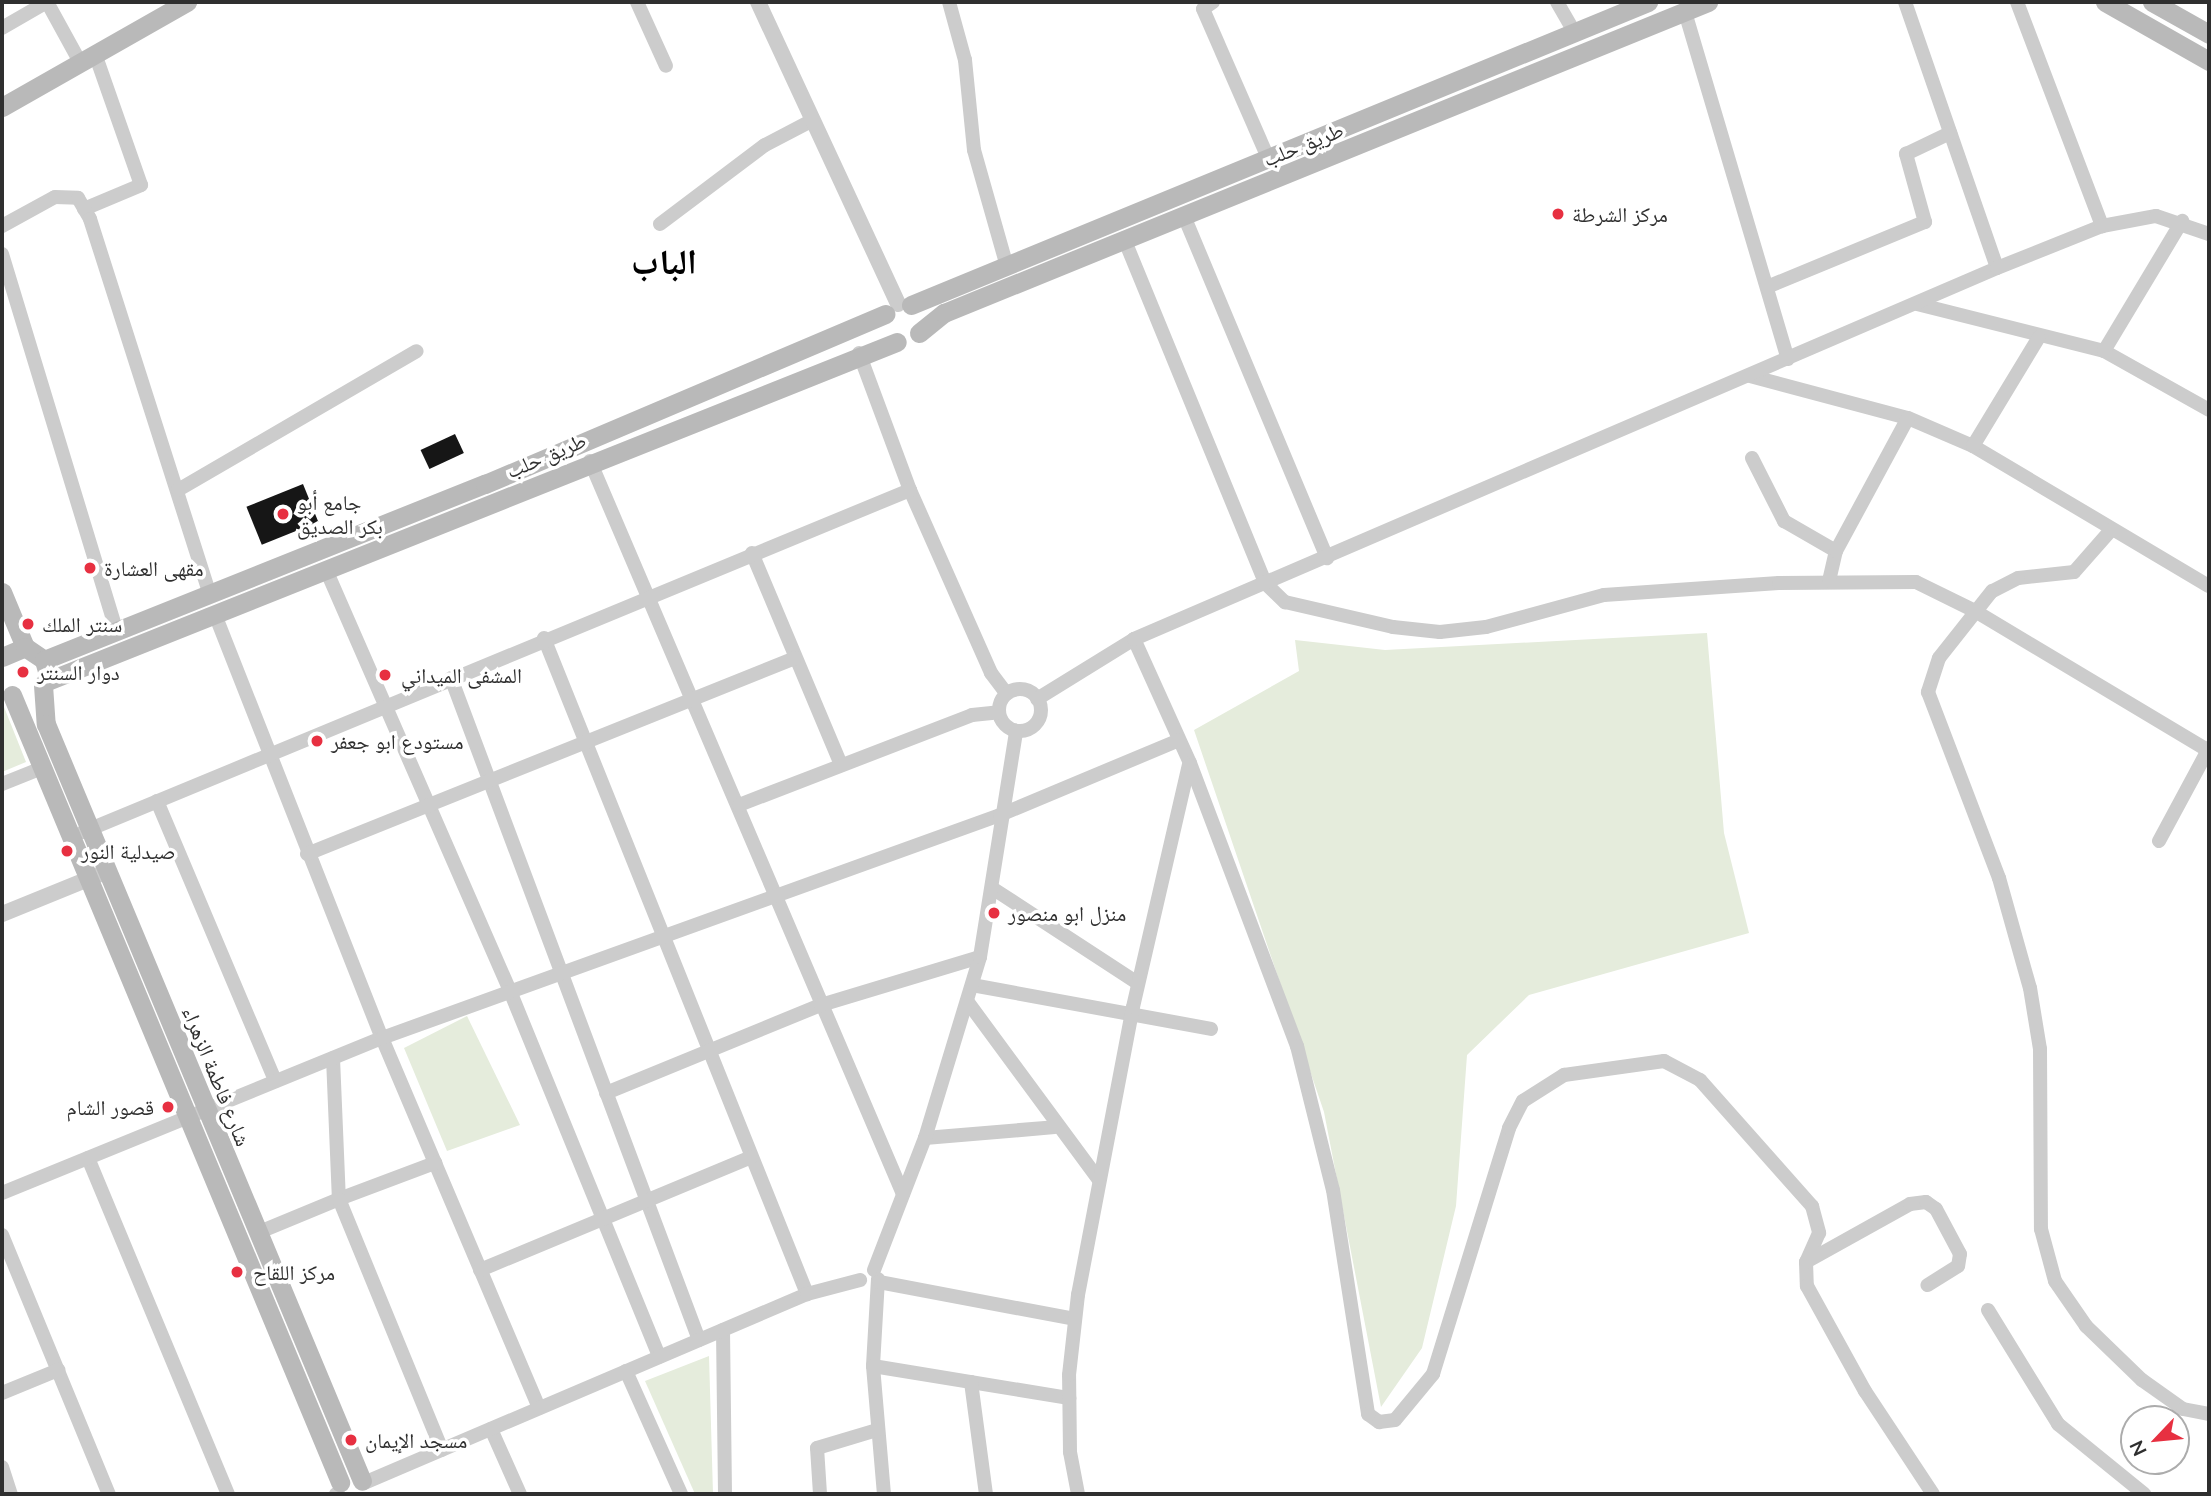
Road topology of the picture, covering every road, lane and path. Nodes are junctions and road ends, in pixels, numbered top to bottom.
1 (47, 2) edge
2 (187, 2) edge
3 (637, 2) edge
4 (758, 2) edge
5 (949, 2) edge
6 (1557, 2) edge
7 (1648, 2) edge
8 (1708, 2) edge
9 (1905, 2) edge
10 (2017, 2) edge
11 (2105, 2) edge
12 (2152, 2) edge
13 (1205, 4) edge
14 (1685, 12) junction
15 (2, 28) edge
16 (1575, 33) junction
17 (2209, 34) edge
18 (88, 58) junction
19 (2209, 61) edge
20 (666, 66) dead end
21 (2, 107) edge
22 (813, 120) junction
23 (1950, 133) junction
24 (1269, 160) junction
25 (85, 209) junction
26 (1185, 216) junction
27 (2182, 221) junction
28 (660, 224) dead end
29 (2, 226) edge
30 (2102, 226) junction
31 (2209, 234) edge
32 (1125, 241) junction
33 (2, 254) edge
34 (1007, 267) junction
35 (1997, 268) junction
36 (1767, 288) junction
37 (1917, 304) junction
38 (898, 308) junction
39 (919, 333) junction
40 (2039, 337) junction
41 (897, 342) junction
42 (417, 351) dead end
43 (2104, 351) junction
44 (859, 353) junction
45 (1788, 359) junction
46 (1750, 376) junction
47 (2209, 410) edge
48 (1908, 418) junction
49 (1973, 446) junction
50 (1752, 458) dead end
51 (590, 461) junction
52 (178, 490) junction
53 (910, 490) junction
54 (2111, 530) junction
55 (1836, 551) junction
56 (752, 553) junction
57 (1327, 558) junction
58 (327, 572) junction
59 (1829, 581) junction
60 (1265, 583) junction
61 (2209, 586) edge
62 (2, 592) edge
63 (648, 594) junction
64 (210, 595) junction
65 (1976, 611) junction
66 (216, 617) junction
67 (117, 633) junction
68 (544, 638) junction
69 (1134, 639) junction
70 (25, 647) junction
71 (2, 657) edge
72 (796, 658) junction
73 (44, 660) junction
74 (451, 677) junction
75 (44, 684) junction
76 (7, 690) edge
77 (1007, 694) junction
78 (693, 699) junction
79 (1037, 699) junction
80 (383, 706) junction
81 (999, 712) junction
82 (1016, 731) junction
83 (1179, 740) junction
84 (585, 743) junction
85 (2209, 750) edge
86 (267, 755) junction
87 (1190, 763) junction
88 (841, 765) junction
89 (42, 768) junction
90 (490, 781) junction
91 (2, 784) edge
92 (157, 801) junction
93 (739, 805) junction
94 (428, 806) junction
95 (1000, 815) junction
96 (93, 828) junction
97 (71, 837) junction
98 (2159, 841) dead end
99 (307, 854) junction
100 (110, 870) junction
101 (88, 878) junction
102 (992, 888) junction
103 (776, 893) junction
104 (2, 914) edge
105 (662, 934) junction
106 (980, 957) junction
107 (561, 973) junction
108 (1138, 983) junction
109 (972, 985) junction
110 (510, 991) junction
111 (967, 1001) junction
112 (821, 1004) junction
113 (1131, 1013) junction
114 (1211, 1029) dead end
115 (382, 1038) junction
116 (709, 1054) junction
117 (332, 1058) junction
118 (275, 1081) junction
119 (606, 1093) junction
120 (197, 1113) junction
121 (1055, 1127) junction
122 (925, 1138) junction
123 (751, 1157) junction
124 (88, 1158) junction
125 (435, 1163) junction
126 (1098, 1179) junction
127 (2, 1193) edge
128 (903, 1194) junction
129 (339, 1199) junction
130 (646, 1201) junction
131 (603, 1219) junction
132 (257, 1233) junction
133 (2, 1235) edge
134 (1805, 1262) junction
135 (480, 1270) junction
136 (877, 1277) junction
137 (1927, 1284) dead end
138 (807, 1294) junction
139 (1988, 1310) dead end
140 (1075, 1319) junction
141 (723, 1330) junction
142 (699, 1340) junction
143 (659, 1357) junction
144 (873, 1366) junction
145 (58, 1370) junction
146 (626, 1371) junction
147 (971, 1382) junction
148 (2, 1393) edge
149 (1069, 1398) junction
150 (539, 1408) junction
151 (2209, 1414) edge
152 (491, 1429) junction
153 (877, 1430) junction
154 (442, 1450) junction
155 (2, 1468) edge
156 (364, 1489) edge
157 (338, 1491) edge
158 (11, 1494) edge
159 (109, 1494) edge
160 (228, 1494) edge
161 (520, 1494) edge
162 (681, 1494) edge
163 (725, 1494) edge
164 (820, 1494) edge
165 (884, 1494) edge
166 (986, 1494) edge
167 (1078, 1494) edge
168 (1933, 1494) edge
169 (2144, 1494) edge

1 - 15 street
1 - 18 street
2 - 18 main road
3 - 20 street
4 - 22 street
5 - 34 street
6 - 16 street
7 - 16 main road
8 - 14 main road, طريق حلب
9 - 23 street
10 - 30 street
11 - 19 main road
12 - 17 main road
13 - 24 street
14 - 26 main road, طريق حلب
14 - 36 street
16 - 24 main road
18 - 21 main road
18 - 25 street
22 - 28 street
22 - 38 street
23 - 35 street
23 - 36 street
24 - 34 main road
25 - 29 street
25 - 52 street
26 - 32 main road, طريق حلب
26 - 57 street
27 - 30 street
27 - 31 street
27 - 43 street
30 - 35 street
32 - 39 main road, طريق حلب
32 - 60 street
33 - 67 street
34 - 38 main road
35 - 37 street
36 - 45 street
37 - 40 street
37 - 45 street
38 - 39 main road
38 - 41 main road
38 - 64 main road
39 - 41 main road, طريق حلب
40 - 43 street
40 - 49 street
41 - 44 main road, طريق حلب
42 - 52 street
43 - 47 street
44 - 51 main road, طريق حلب
44 - 53 street
45 - 46 street
46 - 48 street
46 - 57 street
48 - 49 street
48 - 55 street
49 - 54 street
50 - 55 street
51 - 58 main road, طريق حلب
51 - 63 street
52 - 64 street
53 - 56 street
53 - 77 street
54 - 61 street
54 - 65 street
55 - 59 street
56 - 63 street
56 - 72 street
57 - 60 street
58 - 66 main road, طريق حلب
58 - 80 street
59 - 60 street
59 - 65 street
60 - 69 street
62 - 70 main road
63 - 68 street
63 - 78 street
64 - 67 main road
65 - 85 street
65 - 151 street
66 - 75 main road, طريق حلب
66 - 86 street
67 - 73 main road
68 - 74 street
68 - 84 street
69 - 79 street
69 - 83 street
70 - 71 main road
70 - 73 main road
72 - 78 street
72 - 88 street
73 - 75 main road, شارع فاطمة الزهراء
74 - 80 street
74 - 90 street
75 - 76 main road, طريق حلب
75 - 96 main road, شارع فاطمة الزهراء
76 - 89 main road, شارع فاطمة الزهراء
77 - 79 street
77 - 81 street
78 - 84 street
78 - 93 street
79 - 82 street
80 - 86 street
80 - 94 street
81 - 82 street
81 - 88 street
82 - 95 street
83 - 87 street
83 - 95 street
84 - 90 street
84 - 105 street
85 - 98 street
86 - 92 street
86 - 99 street
87 - 108 street
87 - 134 street
88 - 93 street
89 - 91 street
89 - 97 main road, شارع فاطمة الزهراء
90 - 94 street
90 - 107 street
92 - 96 street
92 - 118 street
93 - 103 street
94 - 99 street
94 - 110 street
95 - 102 street
95 - 103 street
96 - 97 street
96 - 100 main road, شارع فاطمة الزهراء
97 - 101 main road, شارع فاطمة الزهراء
99 - 115 street
100 - 101 street
100 - 120 main road, شارع فاطمة الزهراء
101 - 104 street
101 - 120 main road, شارع فاطمة الزهراء
102 - 106 street
102 - 108 street
103 - 105 street
103 - 112 street
105 - 107 street
105 - 116 street
106 - 109 street
106 - 112 street
107 - 110 street
107 - 119 street
108 - 113 street
109 - 111 street
109 - 113 street
110 - 115 street
110 - 131 street
111 - 121 street
111 - 122 street
112 - 116 street
112 - 128 street
113 - 114 street
113 - 126 street
115 - 117 street
115 - 125 street
116 - 119 street
116 - 123 street
117 - 118 street
117 - 129 street
118 - 120 street
119 - 130 street
120 - 124 street
120 - 132 main road, شارع فاطمة الزهراء
120 - 157 main road, شارع فاطمة الزهراء
121 - 122 street
121 - 126 street
122 - 128 street
123 - 130 street
123 - 138 street
124 - 127 street
124 - 160 street
125 - 129 street
125 - 135 street
126 - 140 street
128 - 136 street
129 - 132 street
129 - 154 street
130 - 131 street
130 - 142 street
131 - 135 street
131 - 143 street
132 - 156 main road, شارع فاطمة الزهراء
133 - 145 street
134 - 137 street
134 - 168 street
135 - 150 street
136 - 138 street
136 - 140 street
136 - 144 street
138 - 141 street
139 - 169 street
140 - 149 street
141 - 142 street
141 - 163 street
142 - 143 street
143 - 146 street
144 - 147 street
144 - 153 street
145 - 148 street
145 - 159 street
146 - 150 street
146 - 162 street
147 - 149 street
147 - 166 street
149 - 167 street
150 - 152 street
152 - 154 street
152 - 161 street
153 - 164 street
153 - 165 street
154 - 156 street
155 - 158 street
156 - 157 main road

